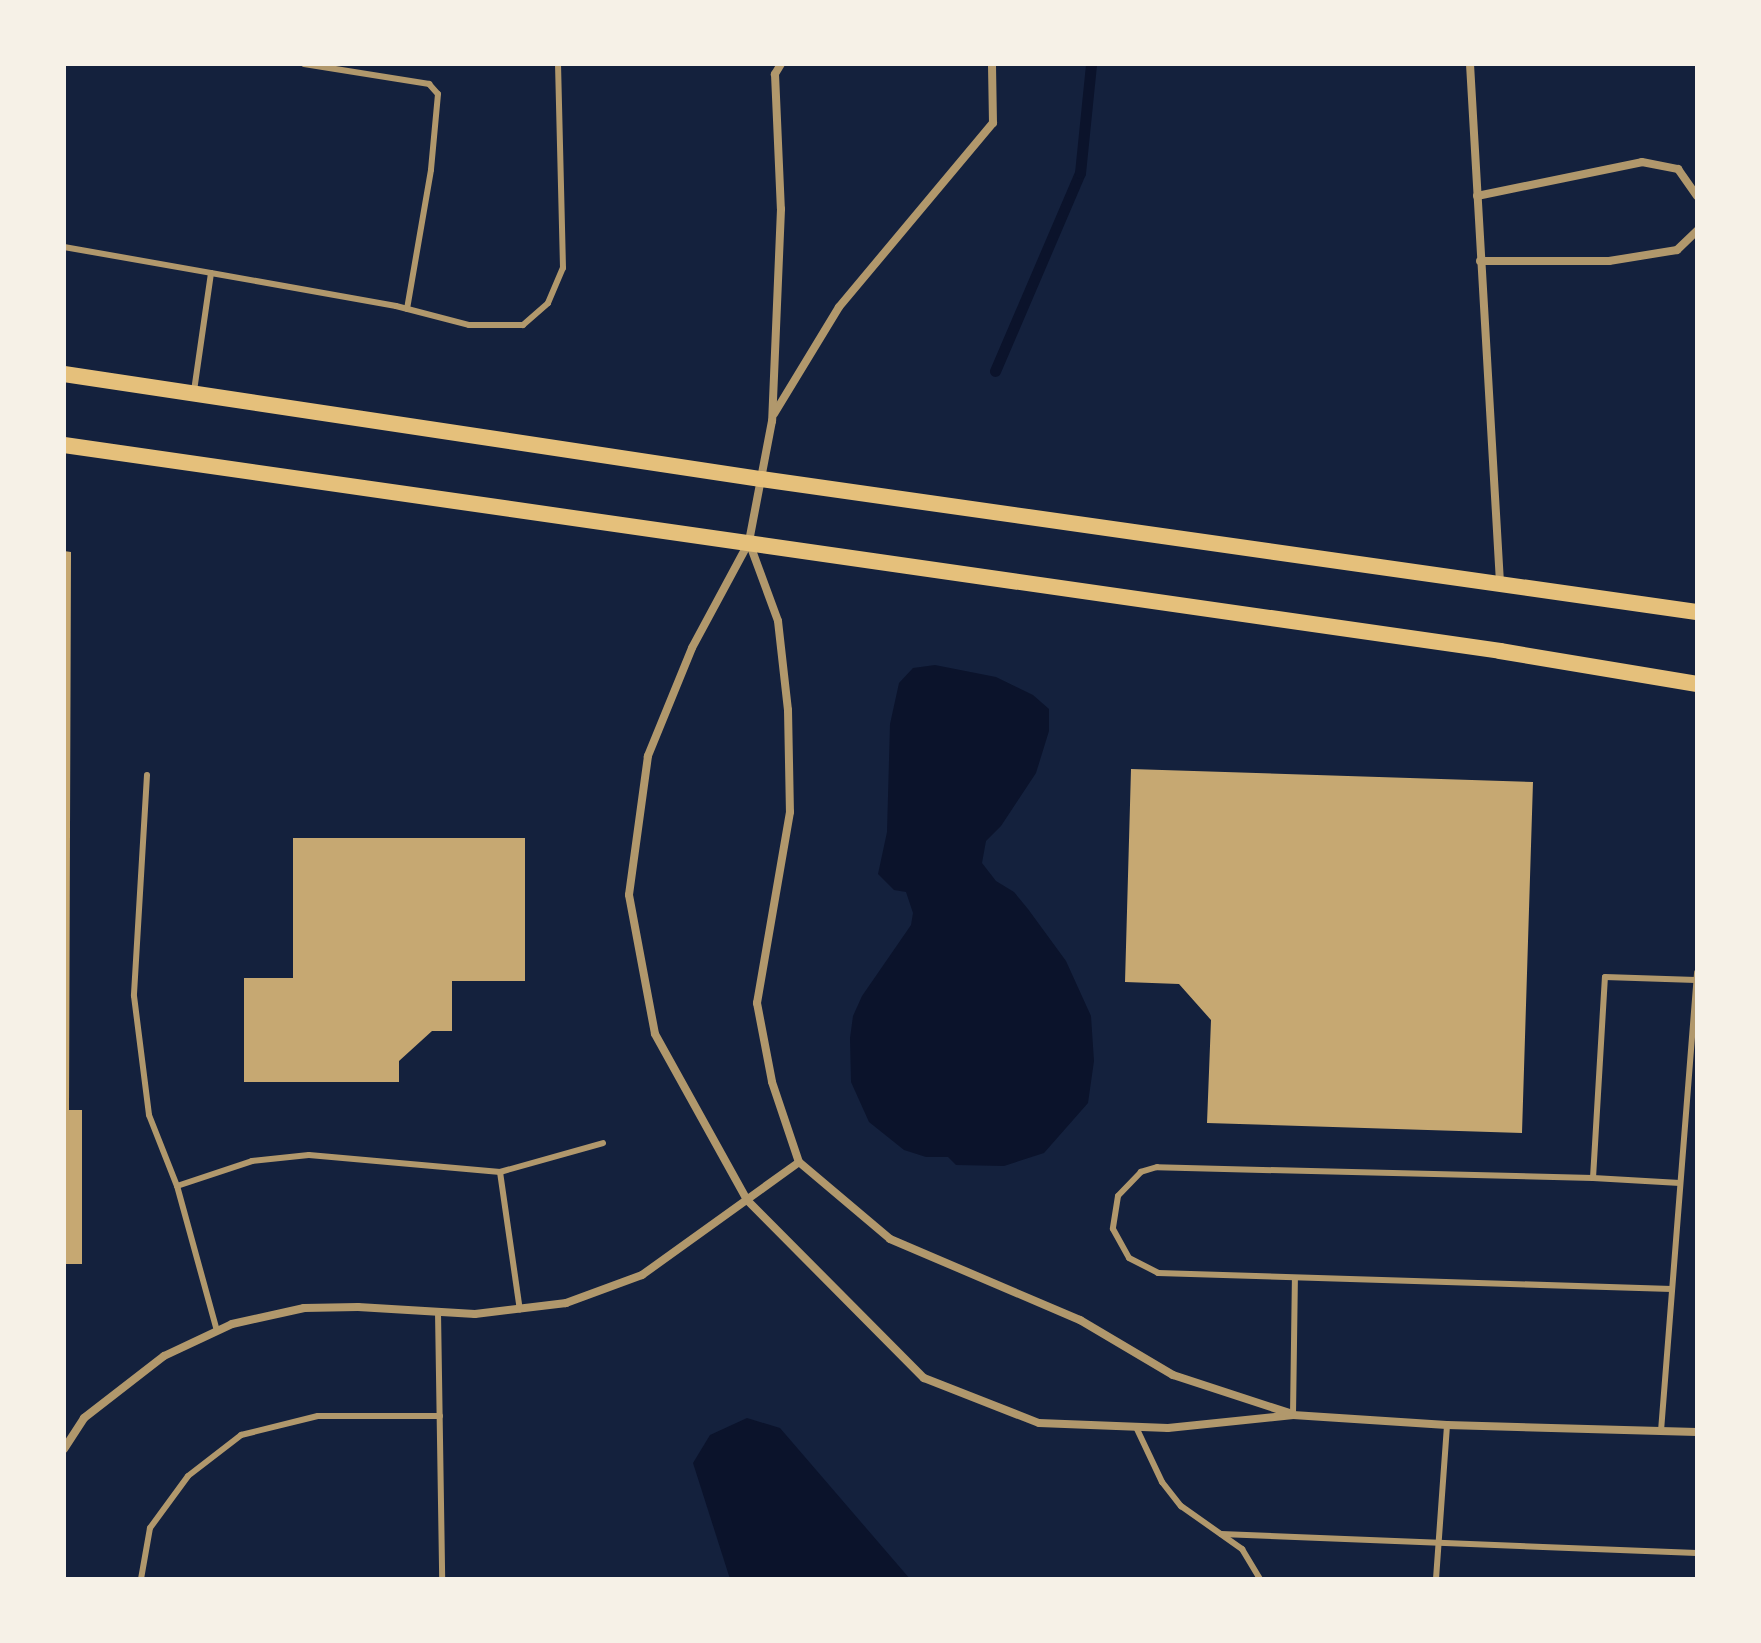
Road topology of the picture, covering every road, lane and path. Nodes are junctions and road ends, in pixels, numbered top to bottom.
1 (304, 64) edge
2 (558, 64) edge
3 (781, 64) edge
4 (992, 64) edge
5 (1470, 64) edge
6 (1477, 196) junction
7 (1697, 196) edge
8 (1697, 231) edge
9 (64, 247) edge
10 (1480, 261) junction
11 (211, 273) junction
12 (407, 309) junction
13 (64, 374) edge
14 (193, 394) junction
15 (773, 414) junction
16 (64, 445) edge
17 (761, 479) junction
18 (749, 542) junction
19 (1500, 582) junction
20 (1697, 612) edge
21 (1697, 684) edge
22 (147, 775) dead end
23 (1697, 972) edge
24 (1696, 980) edge
25 (603, 1143) dead end
26 (799, 1162) junction
27 (500, 1172) junction
28 (1593, 1178) junction
29 (1680, 1183) junction
30 (177, 1186) junction
31 (747, 1200) junction
32 (1295, 1278) junction
33 (1672, 1289) junction
34 (520, 1310) junction
35 (438, 1312) junction
36 (217, 1331) junction
37 (1293, 1415) junction
38 (440, 1416) junction
39 (1447, 1425) junction
40 (1136, 1427) junction
41 (1661, 1431) junction
42 (1697, 1432) edge
43 (64, 1449) edge
44 (1221, 1534) junction
45 (1439, 1541) junction
46 (1697, 1553) edge
47 (141, 1579) edge
48 (442, 1579) edge
49 (1260, 1579) edge
50 (1436, 1579) edge

1 - 12 lane
2 - 12 lane
3 - 15 street
4 - 15 street
5 - 6 street
6 - 7 street
6 - 10 street
8 - 10 street
9 - 11 lane
10 - 19 street
11 - 12 lane
11 - 14 lane
13 - 14 main road
14 - 17 main road
15 - 17 street
16 - 18 main road
17 - 18 street
17 - 19 main road
18 - 21 main road
18 - 26 street
18 - 31 street
19 - 20 main road
22 - 30 lane
23 - 24 lane
24 - 28 lane
24 - 29 lane
25 - 27 lane
26 - 31 street
26 - 37 street
27 - 30 lane
27 - 34 lane
28 - 29 lane
28 - 32 lane
29 - 33 lane
30 - 36 lane
31 - 34 street
31 - 40 street
32 - 33 lane
32 - 37 lane
33 - 41 lane
34 - 35 street
35 - 36 street
35 - 38 lane
36 - 43 street
37 - 39 street
37 - 40 street
38 - 47 lane
38 - 48 lane
39 - 41 street
39 - 45 lane
40 - 44 lane
41 - 42 street
44 - 45 lane
44 - 49 lane
45 - 46 lane
45 - 50 lane

